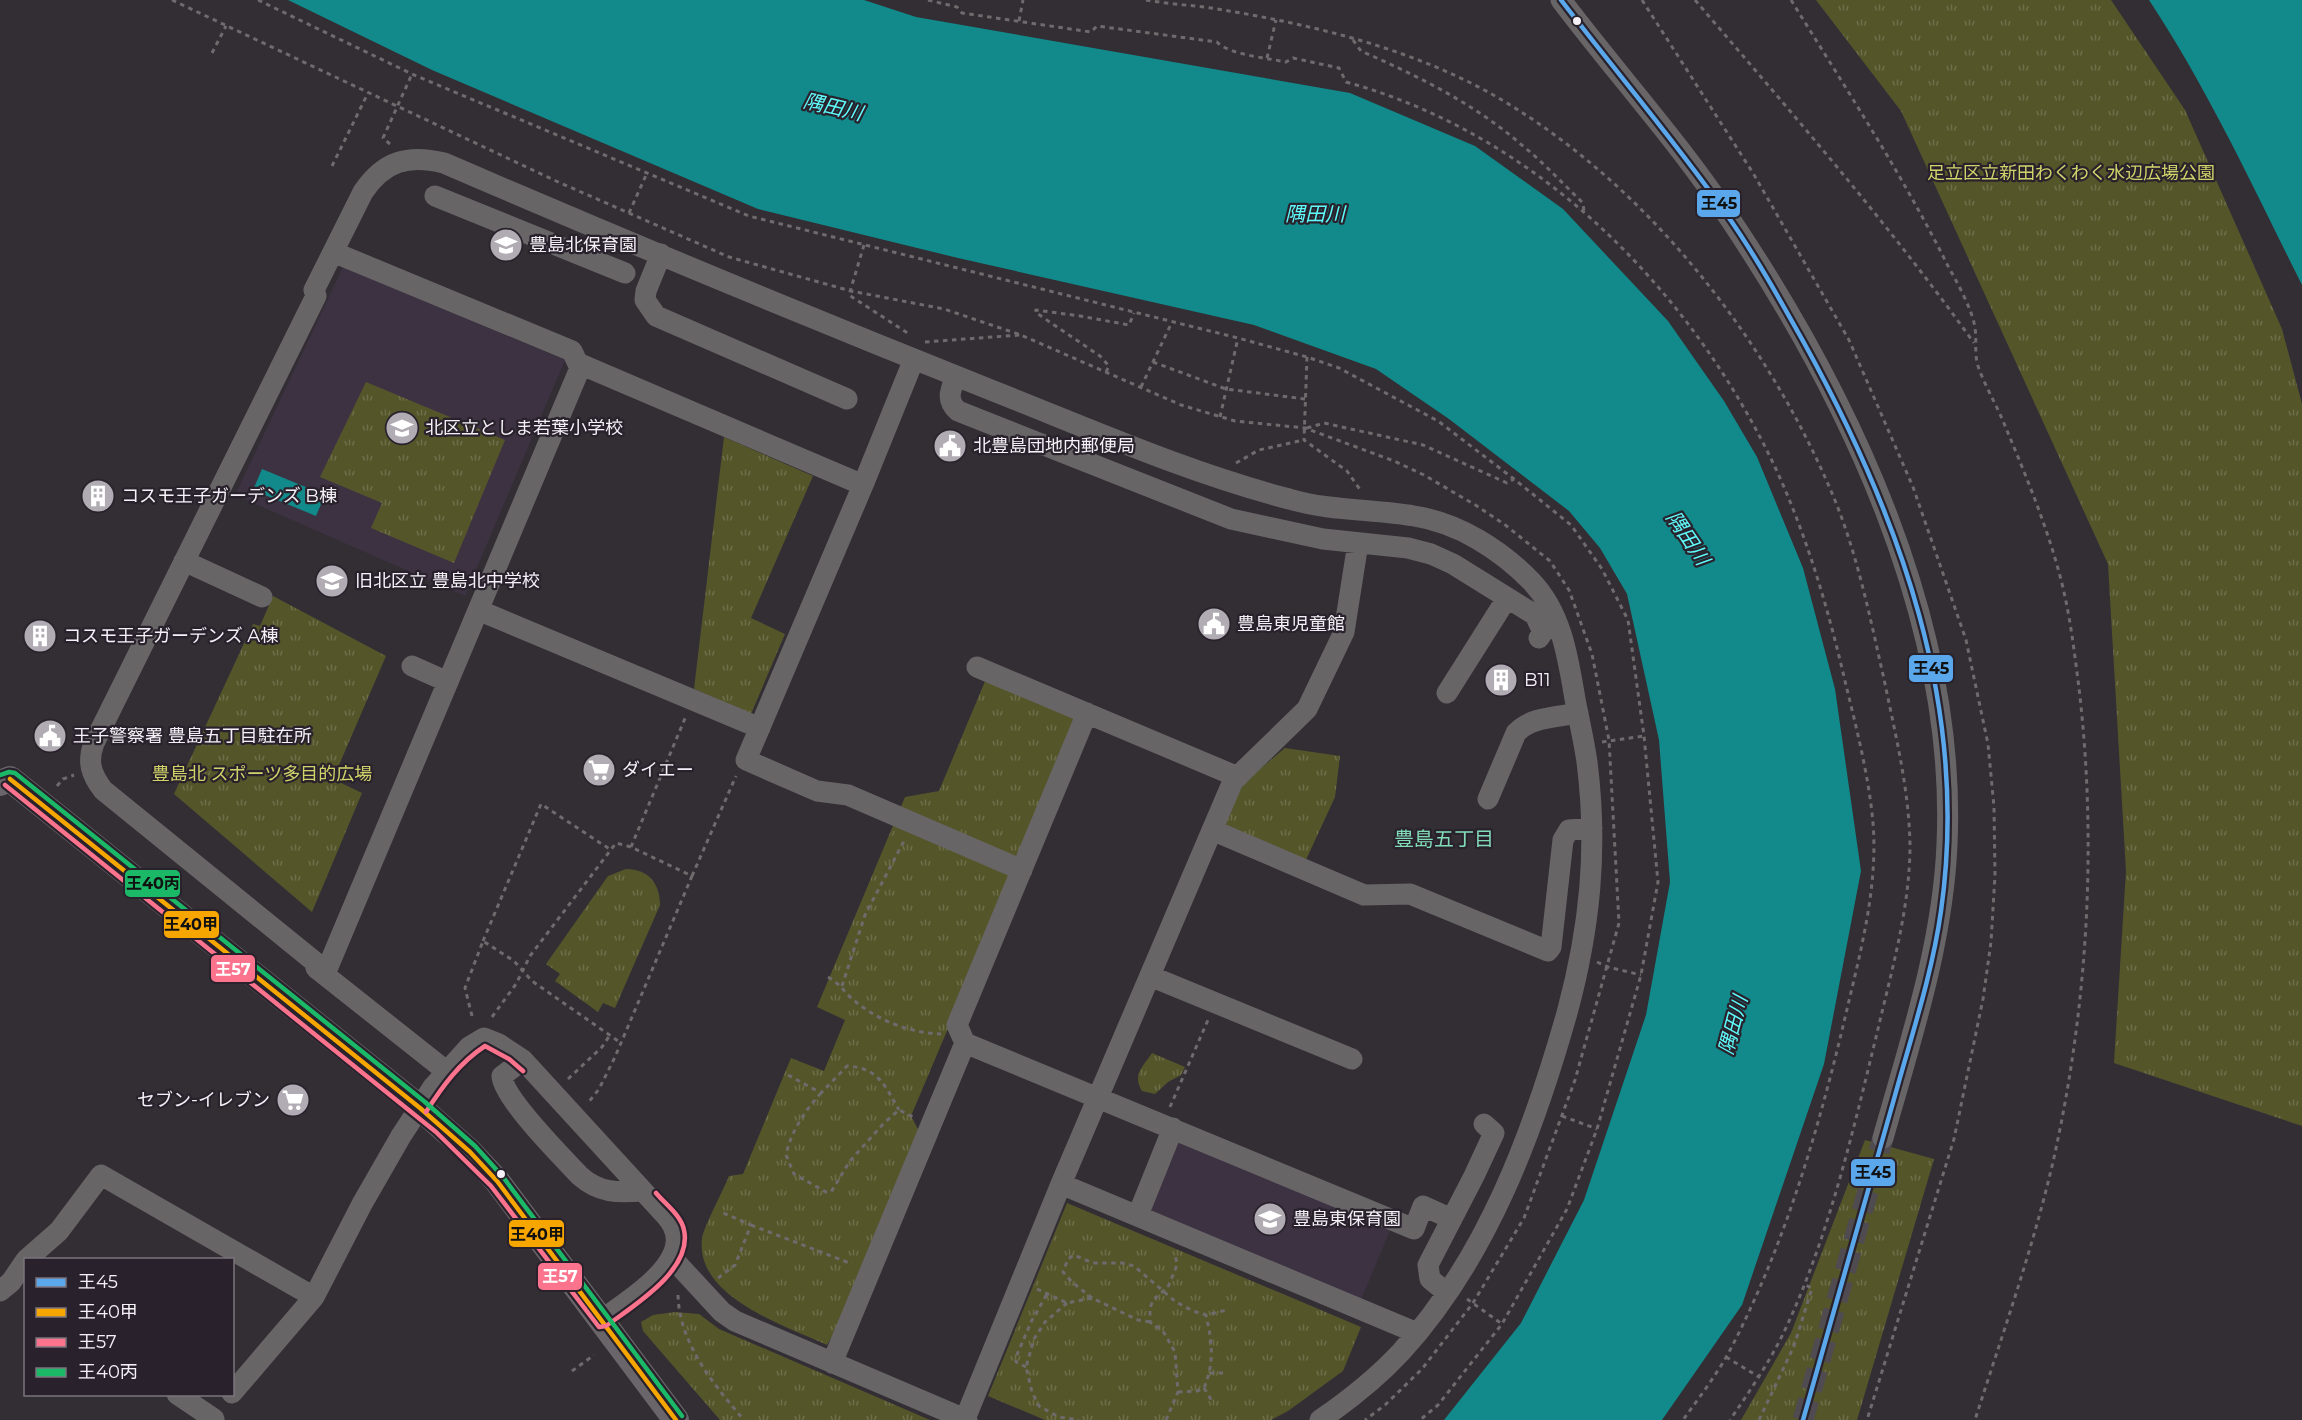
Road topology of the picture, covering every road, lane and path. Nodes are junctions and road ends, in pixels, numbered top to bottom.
1 (172, 0) edge
2 (258, 0) edge
3 (928, 0) edge
4 (1023, 0) edge
5 (1146, 0) edge
6 (1561, 0) edge
7 (1642, 0) edge
8 (1695, 0) edge
9 (1791, 0) edge
10 (1276, 20) junction
11 (1019, 21) junction
12 (226, 26) junction
13 (1352, 39) junction
14 (212, 53) dead end
15 (1267, 58) junction
16 (412, 74) junction
17 (368, 93) junction
18 (397, 107) junction
19 (383, 138) dead end
20 (332, 166) dead end
21 (647, 174) junction
22 (435, 196) dead end
23 (528, 199) junction
24 (1584, 212) junction
25 (629, 213) junction
26 (516, 229) junction
27 (864, 245) junction
28 (333, 252) junction
29 (661, 254) junction
30 (625, 273) dead end
31 (851, 291) junction
32 (1134, 312) junction
33 (1172, 322) junction
34 (1021, 335) junction
35 (1238, 338) junction
36 (1975, 345) junction
37 (917, 351) junction
38 (1306, 357) junction
39 (1153, 362) junction
40 (580, 364) junction
41 (1106, 372) junction
42 (956, 376) junction
43 (1141, 387) junction
44 (1226, 389) junction
45 (847, 399) dead end
46 (1306, 399) junction
47 (1220, 417) junction
48 (1305, 428) junction
49 (1304, 440) junction
50 (1514, 479) junction
51 (1224, 482) junction
52 (863, 485) junction
53 (1366, 511) junction
54 (1358, 543) junction
55 (184, 561) junction
56 (262, 597) dead end
57 (1507, 598) junction
58 (478, 610) junction
59 (1539, 638) dead end
60 (412, 666) dead end
61 (977, 667) dead end
62 (448, 682) junction
63 (1447, 693) dead end
64 (689, 709) dead end
65 (1087, 713) junction
66 (1578, 714) junction
67 (760, 728) junction
68 (1644, 736) junction
69 (1609, 740) junction
70 (737, 771) dead end
71 (75, 774) dead end
72 (3, 775) edge
73 (1238, 777) junction
74 (57, 786) dead end
75 (1488, 799) dead end
76 (915, 824) junction
77 (1592, 828) junction
78 (1212, 830) junction
79 (631, 847) junction
80 (611, 850) junction
81 (1022, 870) junction
82 (692, 876) junction
83 (483, 941) junction
84 (1595, 961) dead end
85 (1608, 967) junction
86 (522, 970) junction
87 (325, 974) junction
88 (1641, 975) junction
89 (1150, 976) junction
90 (828, 977) dead end
91 (842, 986) junction
92 (1212, 1010) dead end
93 (472, 1016) dead end
94 (492, 1017) dead end
95 (944, 1034) dead end
96 (610, 1035) junction
97 (965, 1042) junction
98 (621, 1043) junction
99 (1352, 1059) dead end
100 (523, 1060) junction
101 (446, 1071) junction
102 (788, 1075) dead end
103 (565, 1081) dead end
104 (821, 1093) junction
105 (1098, 1098) junction
106 (587, 1105) dead end
107 (420, 1108) junction
108 (899, 1110) junction
109 (1562, 1116) junction
110 (919, 1119) dead end
111 (1484, 1125) dead end
112 (1167, 1126) junction
113 (1597, 1129) junction
114 (1883, 1138) tunnel mouth
115 (1061, 1184) junction
116 (642, 1191) junction
117 (721, 1212) dead end
118 (1138, 1215) junction
119 (1452, 1219) junction
120 (751, 1225) junction
121 (1182, 1234) junction
122 (28, 1258) edge
123 (672, 1258) junction
124 (24, 1263) edge
125 (862, 1268) dead end
126 (711, 1284) dead end
127 (1803, 1284) junction
128 (1028, 1285) dead end
129 (678, 1287) dead end
130 (0, 1291) edge
131 (1164, 1292) junction
132 (1447, 1293) junction
133 (1047, 1294) junction
134 (314, 1297) junction
135 (1092, 1298) junction
136 (1067, 1303) junction
137 (1473, 1303) junction
138 (1227, 1310) dead end
139 (1206, 1315) junction
140 (602, 1320) junction
141 (1150, 1322) junction
142 (1502, 1324) junction
143 (1417, 1333) junction
144 (594, 1354) dead end
145 (1726, 1357) junction
146 (832, 1363) junction
147 (1026, 1366) junction
148 (572, 1371) dead end
149 (1210, 1373) junction
150 (1223, 1373) dead end
151 (1759, 1377) junction
152 (1204, 1388) junction
153 (234, 1392) edge
154 (1178, 1392) junction
155 (178, 1396) edge
156 (230, 1396) edge
157 (1212, 1401) dead end
158 (213, 1419) edge
159 (676, 1420) edge
160 (744, 1420) edge
161 (966, 1420) edge
162 (1079, 1420) edge
163 (1166, 1420) edge
164 (1320, 1420) edge
165 (1365, 1420) edge
166 (1420, 1420) edge
167 (1683, 1420) edge
168 (1730, 1420) edge
169 (1759, 1420) edge
170 (1867, 1420) edge
171 (1975, 1420) edge

1 - 12 path
2 - 16 path
3 - 11 path
4 - 11 path
5 - 10 path
6 - 114 street
7 - 170 path
8 - 36 path
9 - 36 path
10 - 13 path
10 - 15 path
11 - 15 path
12 - 14 path
12 - 17 path
13 - 24 path
13 - 127 path
15 - 24 path
16 - 18 path
16 - 21 path
17 - 18 path
17 - 20 path
18 - 19 path
18 - 25 path
21 - 25 path
21 - 27 path
22 - 26 street
23 - 26 street
23 - 28 street
23 - 29 street
24 - 145 path
25 - 31 path
26 - 30 street
27 - 31 path
27 - 32 path
28 - 40 street
28 - 55 street
29 - 37 street
29 - 45 street
31 - 34 path
31 - 37 path
32 - 33 path
32 - 41 path
33 - 35 path
33 - 39 path
34 - 37 path
34 - 41 path
35 - 38 path
35 - 44 path
36 - 171 path
37 - 42 street
37 - 52 street
38 - 46 path
38 - 50 path
39 - 43 path
39 - 44 path
40 - 52 street
40 - 58 street
41 - 43 path
42 - 51 street
42 - 54 street
43 - 47 path
44 - 46 path
44 - 47 path
46 - 48 path
47 - 48 path
48 - 49 path
48 - 50 path
48 - 69 path
49 - 51 path
49 - 53 path
50 - 68 path
51 - 53 street
52 - 67 street
53 - 66 street
54 - 57 street
54 - 73 street
55 - 56 street
55 - 87 street
57 - 59 street
57 - 63 street
58 - 62 street
58 - 67 street
60 - 62 street
61 - 65 street
62 - 87 street
64 - 79 path
65 - 73 street
65 - 81 street
66 - 75 street
66 - 77 street
67 - 76 street
68 - 69 path
68 - 88 path
69 - 85 path
70 - 82 path
71 - 74 path
72 - 107 main road
73 - 78 street
76 - 81 street
76 - 91 path
77 - 78 street
77 - 132 street
78 - 89 street
79 - 80 path
79 - 82 path
80 - 83 path
80 - 86 path
81 - 97 street
82 - 98 path
83 - 86 path
83 - 93 path
84 - 85 path
85 - 88 path
85 - 109 path
86 - 94 path
86 - 96 path
87 - 101 street
88 - 113 path
89 - 99 street
89 - 105 street
90 - 91 path
91 - 95 path
92 - 112 path
96 - 98 path
96 - 103 path
97 - 105 street
97 - 146 street
98 - 106 path
100 - 101 street
100 - 116 street
100 - 116 street
101 - 107 street
102 - 104 path
104 - 108 path
104 - 108 path
105 - 112 street
105 - 115 street
107 - 134 street
107 - 140 main road
108 - 110 path
109 - 113 path
109 - 137 path
111 - 119 street
112 - 118 street
112 - 119 street
113 - 142 path
115 - 118 street
115 - 161 street
116 - 123 street
117 - 120 path
118 - 121 street
119 - 132 street
120 - 125 path
120 - 126 path
121 - 131 path
121 - 143 street
122 - 134 street
123 - 140 street
123 - 146 street
124 - 130 street
127 - 151 path
127 - 169 path
128 - 133 path
129 - 160 path
131 - 135 path
131 - 139 path
131 - 141 path
132 - 143 street
133 - 136 path
133 - 147 path
134 - 153 street
135 - 136 path
135 - 141 path
136 - 147 path
137 - 142 path
137 - 165 path
138 - 139 path
139 - 149 path
140 - 159 main road
141 - 154 path
142 - 166 path
143 - 164 street
144 - 148 path
145 - 151 path
145 - 167 path
146 - 161 street
147 - 162 path
149 - 150 path
149 - 152 path
151 - 168 path
152 - 154 path
152 - 157 path
154 - 163 path
155 - 158 street
156 - 158 street

